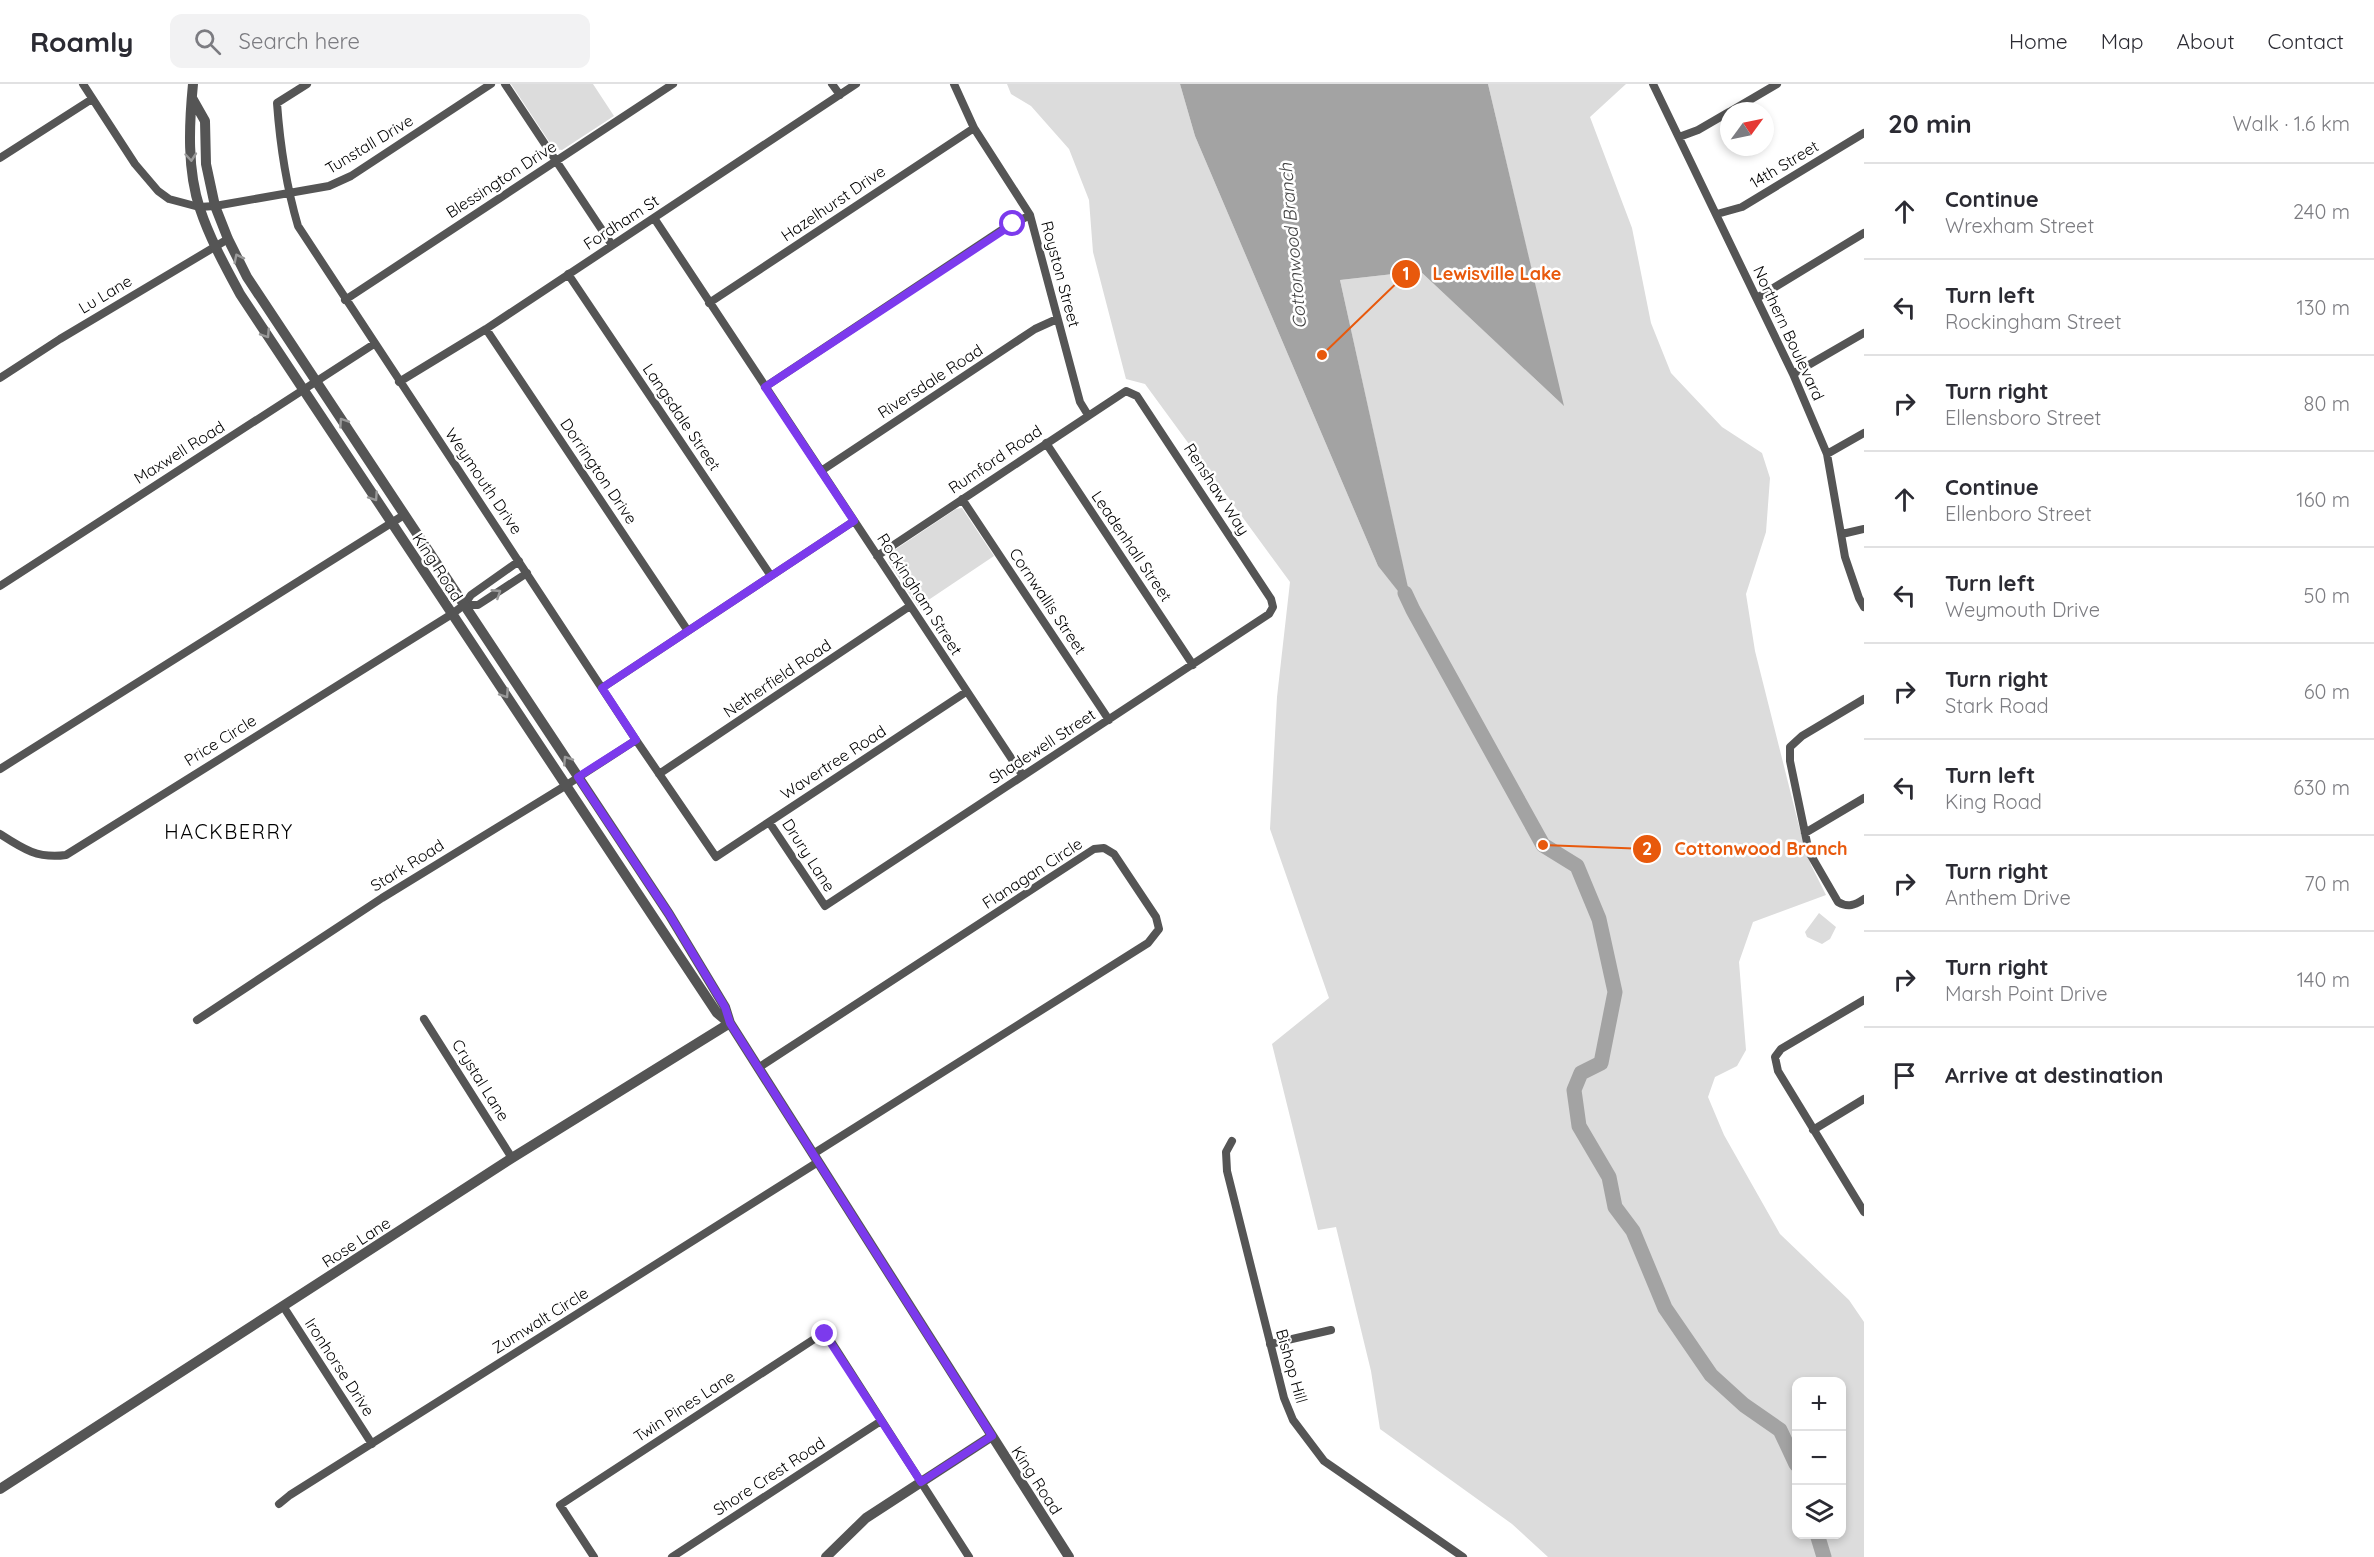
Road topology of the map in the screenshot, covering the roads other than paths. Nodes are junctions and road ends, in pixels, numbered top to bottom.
1 (82, 84) edge
2 (193, 84) edge
3 (307, 84) edge
4 (491, 84) edge
5 (505, 84) edge
6 (673, 84) edge
7 (832, 84) edge
8 (856, 84) edge
9 (954, 84) edge
10 (1653, 84) edge
11 (1777, 84) edge
12 (840, 95) junction
13 (192, 98) junction
14 (92, 99) junction
15 (1747, 102) edge
16 (1720, 118) edge
17 (974, 128) junction
18 (1864, 133) edge
19 (1679, 137) junction
20 (0, 158) edge
21 (556, 161) junction
22 (289, 193) junction
23 (215, 206) junction
24 (199, 207) junction
25 (1717, 214) junction
26 (1030, 215) junction
27 (654, 218) junction
28 (1864, 233) edge
29 (228, 238) junction
30 (214, 245) junction
31 (612, 245) junction
32 (568, 274) junction
33 (1757, 297) junction
34 (345, 300) junction
35 (710, 303) junction
36 (1057, 319) junction
37 (486, 329) junction
38 (1864, 333) edge
39 (374, 344) junction
40 (1793, 374) junction
41 (0, 378) edge
42 (316, 382) junction
43 (399, 382) junction
44 (765, 387) junction
45 (303, 391) junction
46 (1130, 393) joint
47 (1088, 415) junction
48 (1864, 433) edge
49 (1046, 443) junction
50 (1827, 454) junction
51 (821, 471) junction
52 (962, 499) junction
53 (404, 515) junction
54 (854, 521) junction
55 (392, 523) junction
56 (1864, 529) edge
57 (1842, 534) junction
58 (877, 556) junction
59 (519, 561) junction
60 (527, 573) junction
61 (771, 576) junction
62 (0, 586) edge
63 (464, 605) junction
64 (910, 606) junction
65 (1273, 607) joint
66 (1864, 607) edge
67 (452, 614) junction
68 (688, 631) junction
69 (500, 658) junction
70 (1193, 665) junction
71 (486, 666) junction
72 (602, 688) junction
73 (966, 692) junction
74 (1864, 699) edge
75 (1109, 720) junction
76 (636, 740) junction
77 (0, 769) edge
78 (659, 774) junction
79 (1023, 776) junction
80 (578, 777) junction
81 (565, 786) junction
82 (1864, 798) edge
83 (769, 822) junction
84 (1805, 833) junction
85 (0, 834) edge
86 (716, 857) joint
87 (634, 861) junction
88 (621, 870) junction
89 (1864, 899) edge
90 (825, 906) joint
91 (1864, 1000) edge
92 (424, 1019) dead end
93 (197, 1020) dead end
94 (730, 1023) junction
95 (758, 1068) junction
96 (1864, 1099) edge
97 (1813, 1130) junction
98 (1233, 1141) dead end
99 (512, 1158) junction
100 (816, 1158) junction
101 (1861, 1201) edge
102 (1864, 1212) edge
103 (283, 1306) junction
104 (1332, 1330) dead end
105 (1270, 1344) junction
106 (881, 1420) junction
107 (992, 1436) junction
108 (372, 1444) junction
109 (921, 1482) junction
110 (0, 1488) edge
111 (279, 1504) dead end
112 (594, 1557) edge
113 (672, 1557) edge
114 (826, 1557) edge
115 (969, 1557) edge
116 (1069, 1557) edge
117 (1463, 1557) edge

1 - 14 street, Tunstall Drive
2 - 13 street, King Road
3 - 22 street, Weymouth Drive
4 - 22 street, Tunstall Drive
5 - 21 street
6 - 21 street, Blessington Drive
7 - 12 street
8 - 12 street, Fordham St
9 - 17 street, Royston Street
10 - 19 street, Northern Boulevard
11 - 15 street
12 - 27 street, Fordham St
13 - 23 street, King Road
13 -> 24 street, King Road
14 - 20 street
14 - 24 street, Tunstall Drive
16 - 19 street
17 - 26 street, Royston Street
17 - 35 street, Hazelhurst Drive
18 - 25 street, 14th Street
19 - 25 street, Northern Boulevard
21 - 31 street
21 - 34 street, Blessington Drive
22 - 23 street, Tunstall Drive
22 - 34 street, Weymouth Drive
23 - 24 street, Tunstall Drive
23 - 29 street, King Road
24 - 30 street, King Road
25 - 33 street, Northern Boulevard
26 - 36 street, Royston Street
26 - 44 street
27 - 31 street, Fordham St
27 - 35 street, Rockingham Street
28 - 33 street
29 - 30 street, Lu Lane
42 -> 29 street, King Road
30 - 41 street, Lu Lane
30 -> 45 street, King Road
31 - 32 street, Fordham St
32 - 37 street, Fordham St
32 - 61 street, Langsdale Street
33 - 40 street, Northern Boulevard
34 - 39 street, Weymouth Drive
35 - 44 street, Rockingham Street
36 - 47 street, Royston Street
36 - 51 street, Riversdale Road
37 - 43 street, Fordham St
37 - 68 street, Dorrington Drive
38 - 40 street
39 - 42 street, Maxwell Road
39 - 43 street, Weymouth Drive
40 - 50 street, Northern Boulevard
42 - 45 street, Maxwell Road
53 -> 42 street, King Road
43 - 59 street, Weymouth Drive
44 - 51 street, Rockingham Street
45 -> 55 street, King Road
45 - 62 street, Maxwell Road
46 - 47 street, Rumford Road
46 - 65 street, Renshaw Way
47 - 49 street, Rumford Road
48 - 50 street
49 - 52 street, Rumford Road
49 - 70 street, Leadenhall Street
50 - 57 street, Northern Boulevard
51 - 54 street, Rockingham Street
52 - 58 street, Rumford Road
52 - 75 street, Cornwallis Street
53 - 55 street
53 - 63 street, King Road
54 - 58 street, Rockingham Street
54 - 61 street
55 - 67 street, King Road
55 - 77 street
56 - 57 street
57 - 66 street, Northern Boulevard
58 - 64 street, Rockingham Street
59 - 60 street, Weymouth Drive
59 - 63 street
63 -> 60 street
60 - 72 street, Weymouth Drive
61 - 68 street
63 - 67 street, Price Circle
63 - 69 street, King Road
64 - 73 street, Rockingham Street
64 - 78 street, Netherfield Road
65 - 70 street, Shadewell Street
67 - 71 street, King Road
67 - 85 street, Price Circle
68 - 72 street
69 - 71 street
80 -> 69 street, King Road
70 - 75 street, Shadewell Street
71 -> 81 street, King Road
72 - 76 street, Weymouth Drive
73 - 79 street, Rockingham Street
73 - 83 street, Wavertree Road
74 - 84 street
75 - 79 street, Shadewell Street
76 - 78 street, Weymouth Drive
76 - 80 street, Stark Road
78 - 86 street, Weymouth Drive
79 - 90 street, Shadewell Street
80 - 81 street, Stark Road
80 - 87 street, King Road
81 - 88 street, King Road
81 - 93 street, Stark Road
82 - 84 street
83 - 86 street, Wavertree Road
83 - 90 street, Drury Lane
84 - 89 street
87 - 88 street
87 - 94 street, King Road
88 - 94 street, King Road
91 - 97 street
92 - 99 street, Crystal Lane
94 - 95 street, King Road
94 - 99 street, Rose Lane
95 - 100 street, King Road
95 - 100 street, Flanagan Circle
96 - 97 street
97 - 101 street
98 - 105 street, Bishop Hill
99 - 103 street, Rose Lane
100 - 107 street, King Road
100 - 108 street, Zumwalt Circle
101 - 102 street
103 - 108 street, Ironhorse Drive
103 - 110 street, Rose Lane
104 - 105 street
105 - 117 street, Bishop Hill
106 - 109 street
106 - 112 street, Twin Pines Lane
106 - 113 street, Shore Crest Road
107 - 109 street
107 - 116 street, King Road
108 - 111 street, Zumwalt Circle
109 - 114 street
109 - 115 street

